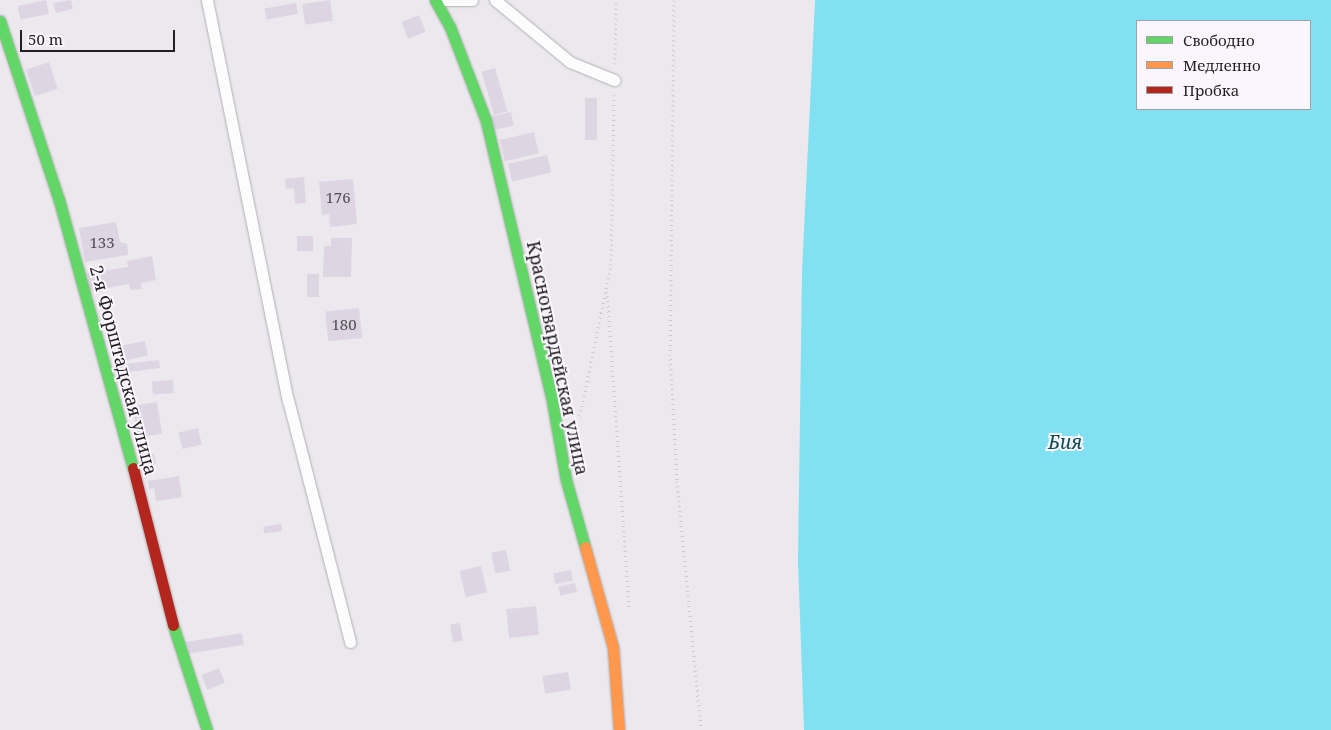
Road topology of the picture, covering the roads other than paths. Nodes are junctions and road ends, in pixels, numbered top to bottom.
1 (207, 0) edge
2 (435, 0) edge
3 (472, 0) edge
4 (495, 0) edge
5 (0, 21) edge
6 (614, 80) road end
7 (350, 642) dead end
8 (207, 730) edge
9 (619, 730) edge

1 - 7 lane
2 - 3 lane
2 - 9 street, Красногвардейская улица
4 - 6 lane
5 - 8 street, 2-я Форштадская улица

